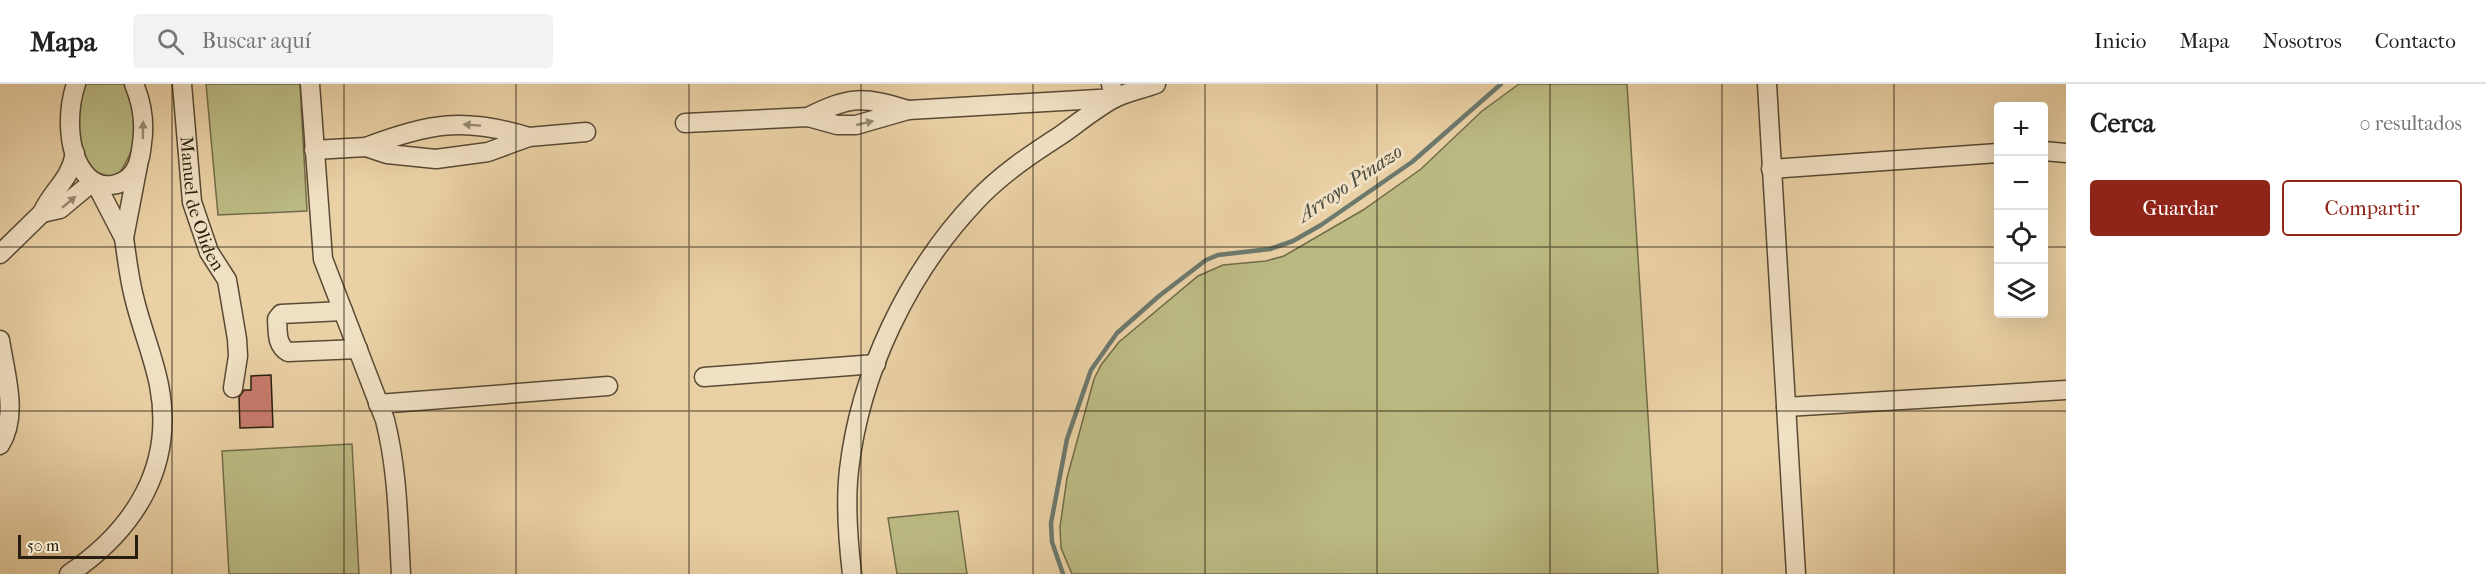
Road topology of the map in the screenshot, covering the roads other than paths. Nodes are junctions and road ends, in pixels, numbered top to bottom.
1 (134, 84) edge
2 (182, 84) edge
3 (310, 84) edge
4 (1156, 84) edge
5 (1767, 84) edge
6 (73, 87) edge
7 (1122, 90) edge
8 (908, 110) junction
9 (808, 117) junction
10 (685, 123) dead end
11 (586, 132) dead end
12 (529, 137) junction
13 (366, 147) junction
14 (314, 150) junction
15 (2048, 151) edge
16 (75, 153) junction
17 (1994, 153) edge
18 (2066, 153) edge
19 (138, 165) junction
20 (1771, 169) junction
21 (95, 182) junction
22 (42, 213) junction
23 (124, 238) junction
24 (0, 254) edge
25 (343, 311) junction
26 (0, 340) edge
27 (358, 349) junction
28 (876, 364) junction
29 (704, 377) dead end
30 (608, 386) dead end
31 (233, 388) dead end
32 (2066, 390) edge
33 (378, 404) junction
34 (1786, 407) junction
35 (0, 446) edge
36 (69, 574) edge
37 (400, 574) edge
38 (852, 574) edge
39 (1796, 574) edge

19 -> 1 street
2 - 31 street, Manuel de Oliden
3 - 14 street
4 - 7 street
5 - 20 street
6 - 16 street
7 - 8 street
7 - 28 street
9 -> 8 street
8 - 9 street
9 - 10 street
11 - 12 street
12 - 13 street
12 -> 13 street
13 - 14 street
14 - 25 street
15 - 18 street
16 - 21 street
16 - 22 street
17 - 20 street
19 - 21 street
19 - 23 street
20 - 34 street
22 -> 21 street
21 - 23 street
22 - 24 street
23 - 36 street
25 - 27 street
25 - 27 street
26 - 35 street
27 - 33 street
28 - 29 street
28 - 38 street
30 - 33 street
32 - 34 street
33 - 37 street
34 - 39 street

